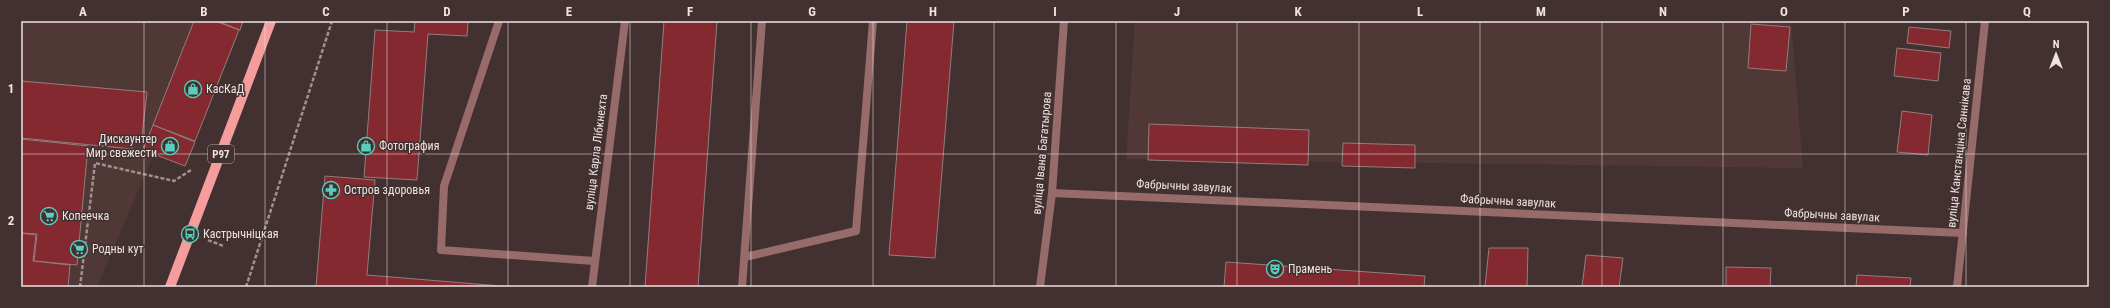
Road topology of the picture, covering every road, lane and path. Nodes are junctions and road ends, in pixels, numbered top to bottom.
1 (272, 21) edge
2 (332, 21) edge
3 (499, 21) edge
4 (625, 21) edge
5 (762, 21) edge
6 (873, 21) edge
7 (1064, 21) edge
8 (1985, 21) edge
9 (193, 165) dead end
10 (1052, 193) junction
11 (1963, 233) junction
12 (745, 257) junction
13 (594, 261) junction
14 (80, 287) edge
15 (170, 287) edge
16 (246, 287) edge
17 (592, 287) edge
18 (742, 287) edge
19 (1040, 287) edge
20 (1957, 287) edge

1 - 15 main road, Р97
2 - 16 path
3 - 13 street
4 - 13 street, вуліца Карла Лібкнехта
5 - 12 street
6 - 12 street
7 - 10 street, вуліца Івана Багатырова
8 - 11 street, вуліца Канстанціна Саннікава
9 - 14 path
10 - 11 street, Фабрычны завулак
10 - 19 street, вуліца Івана Багатырова
11 - 20 street, вуліца Канстанціна Саннікава
12 - 18 street
13 - 17 street, вуліца Карла Лібкнехта

